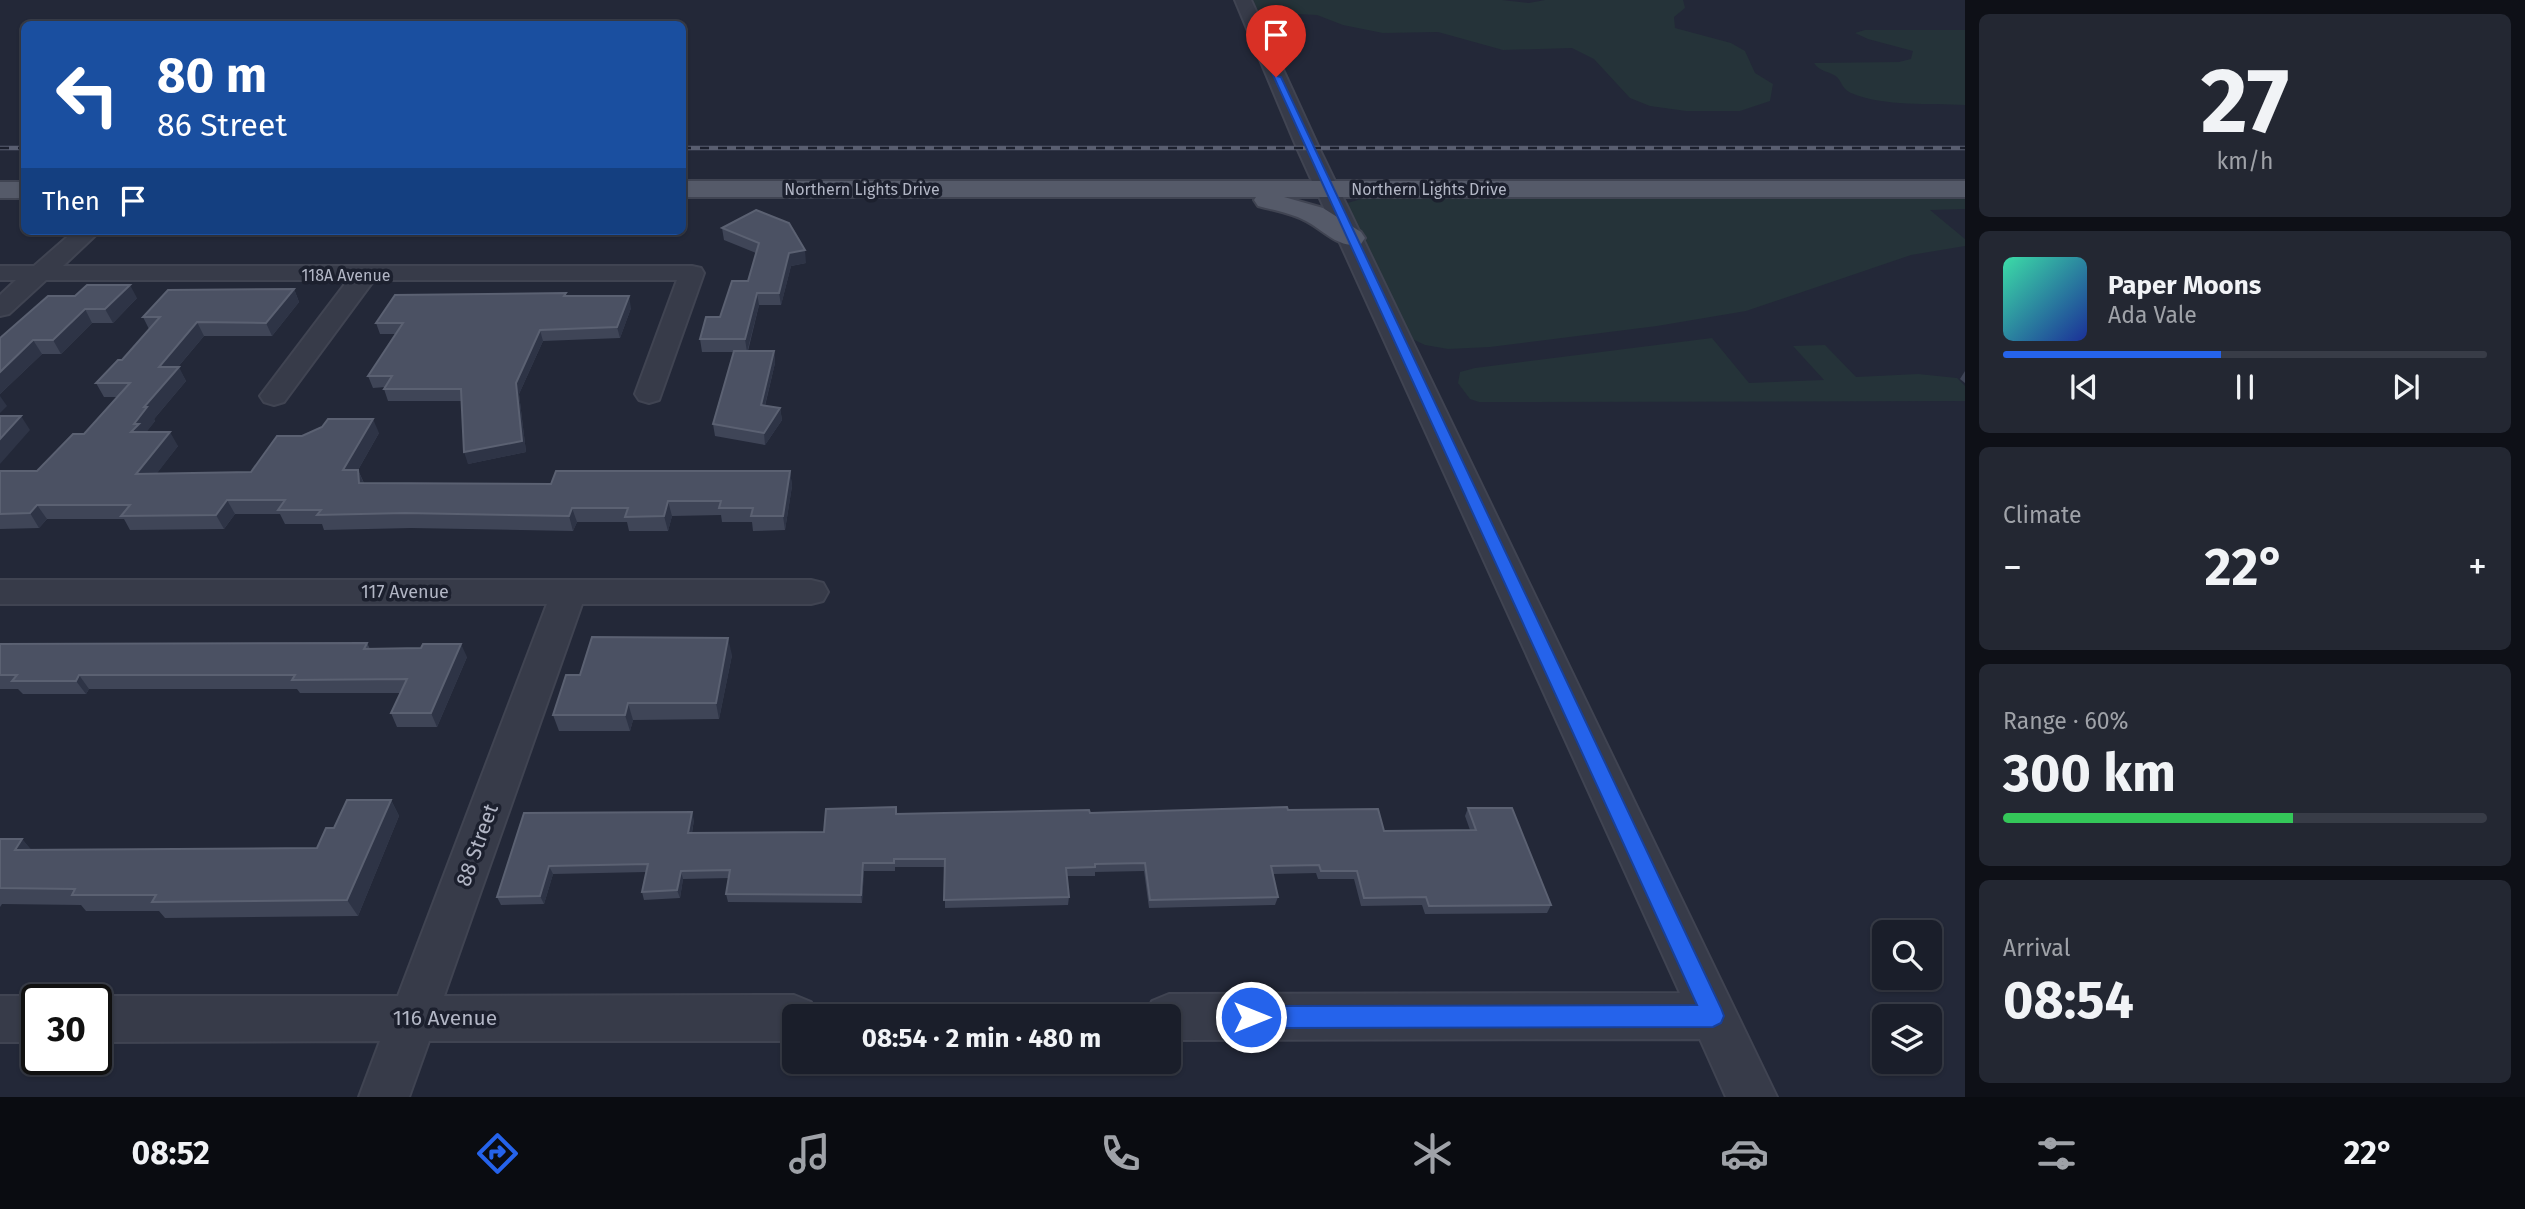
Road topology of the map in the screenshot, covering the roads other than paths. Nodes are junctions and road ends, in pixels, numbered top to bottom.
1 (1243, 0) edge
2 (1157, 188) junction
3 (1965, 188) edge
4 (686, 189) edge
5 (1328, 189) junction
6 (0, 190) edge
7 (21, 190) edge
8 (83, 235) edge
9 (1351, 238) junction
10 (0, 273) edge
11 (40, 273) junction
12 (365, 275) junction
13 (0, 308) edge
14 (649, 394) dead end
15 (274, 396) dead end
16 (0, 592) edge
17 (569, 592) junction
18 (811, 592) dead end
19 (1713, 1016) junction
20 (1181, 1017) edge
21 (413, 1018) junction
22 (782, 1018) edge
23 (0, 1019) edge
24 (21, 1019) edge
25 (112, 1019) edge
26 (384, 1097) edge
27 (1752, 1097) edge

1 - 5 street
2 - 4 main road, Northern Lights Drive
2 - 5 main road, Northern Lights Drive
2 - 9 main road
3 - 5 main road, Northern Lights Drive
5 - 9 street
6 - 7 main road
8 - 11 street
9 - 19 street
10 - 11 street, 118A Avenue
11 - 12 street, 118A Avenue
11 - 13 street
12 - 14 street, 118A Avenue
12 - 15 street
16 - 17 street, 117 Avenue
17 - 18 street, 117 Avenue
17 - 21 street, 88 Street
19 - 20 street
19 - 27 street
21 - 22 street, 116 Avenue
21 - 25 street, 116 Avenue
21 - 26 street, 88 Street
23 - 24 street

